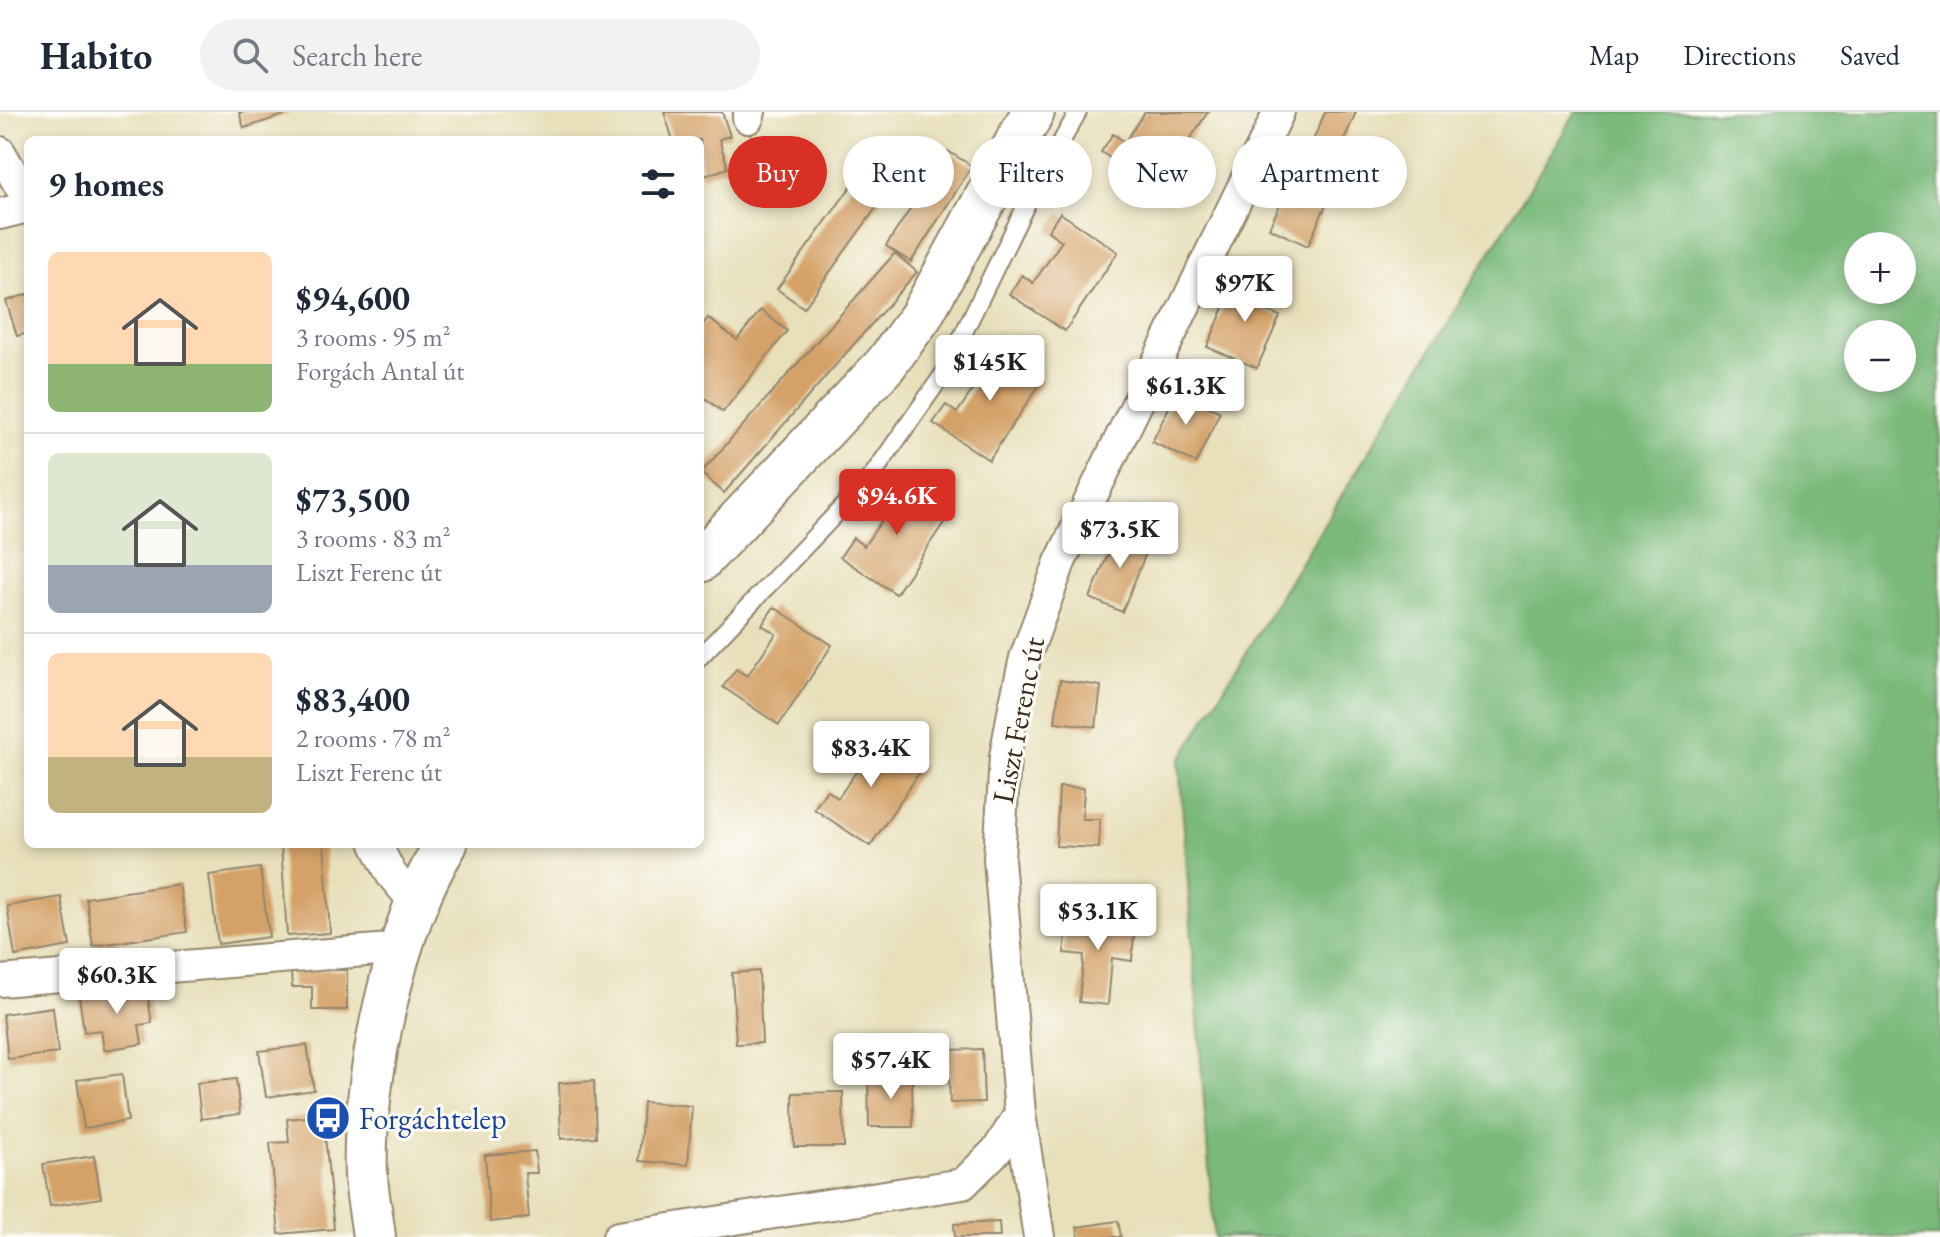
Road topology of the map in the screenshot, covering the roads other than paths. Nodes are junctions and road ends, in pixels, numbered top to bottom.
1 (1033, 112) edge
2 (1078, 112) edge
3 (1279, 112) edge
4 (0, 152) edge
5 (24, 193) edge
6 (24, 208) edge
7 (0, 214) edge
8 (704, 557) edge
9 (704, 653) edge
10 (378, 848) edge
11 (444, 848) edge
12 (417, 905) junction
13 (402, 948) junction
14 (0, 981) edge
15 (1020, 1114) junction
16 (374, 1237) edge
17 (618, 1237) edge
18 (1039, 1237) edge

1 - 8 street
2 - 9 lane
3 - 15 street, Liszt Ferenc út
4 - 5 street
6 - 7 street
10 - 12 street
11 - 12 street
12 - 13 street
13 - 14 street
13 - 16 street
15 - 17 street
15 - 18 street, Liszt Ferenc út

